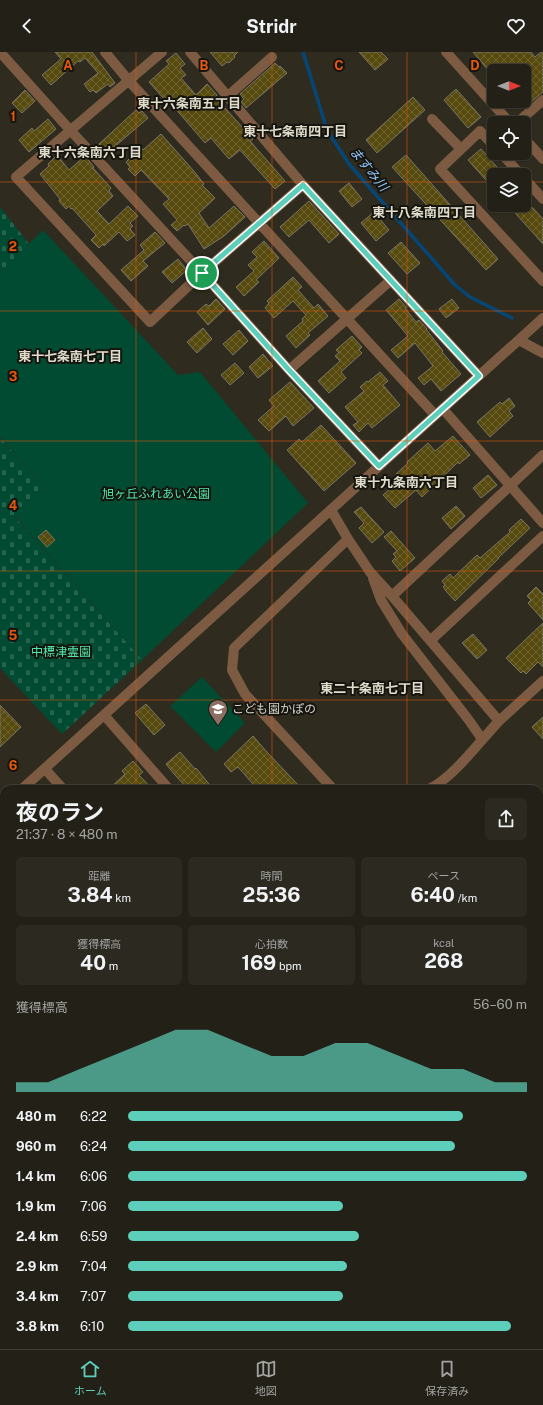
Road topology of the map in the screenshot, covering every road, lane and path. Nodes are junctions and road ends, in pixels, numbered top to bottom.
1 (0, 52) edge
2 (105, 52) edge
3 (162, 52) edge
4 (190, 52) edge
5 (446, 52) edge
6 (272, 57) dead end
7 (129, 80) junction
8 (228, 96) junction
9 (543, 100) edge
10 (504, 116) edge
11 (525, 116) edge
12 (432, 119) dead end
13 (71, 131) junction
14 (487, 138) edge
15 (531, 146) edge
16 (461, 149) junction
17 (543, 159) edge
18 (507, 160) edge
19 (515, 168) edge
20 (303, 185) junction
21 (531, 186) edge
22 (543, 199) edge
23 (259, 223) junction
24 (202, 273) junction
25 (391, 280) junction
26 (543, 281) edge
27 (543, 318) edge
28 (348, 319) junction
29 (519, 340) junction
30 (543, 353) edge
31 (289, 370) junction
32 (479, 376) junction
33 (439, 412) junction
34 (543, 455) edge
35 (379, 466) junction
36 (510, 486) junction
37 (331, 510) junction
38 (543, 523) edge
39 (543, 536) edge
40 (348, 540) junction
41 (370, 572) junction
42 (392, 596) junction
43 (431, 640) junction
44 (543, 681) edge
45 (104, 715) junction
46 (499, 721) junction
47 (482, 740) junction
48 (45, 769) junction
49 (27, 785) edge
50 (59, 785) edge
51 (165, 785) edge
52 (329, 785) edge
53 (437, 785) edge

1 - 13 street
2 - 7 street
3 - 7 street
4 - 8 street
5 - 10 street
6 - 8 street
7 - 13 street
7 - 23 street
8 - 20 street
9 - 11 street
12 - 16 street
13 - 24 street
13 - 24 street
14 - 16 street
15 - 17 street
16 - 26 street
18 - 19 street
20 - 23 street
20 - 25 street
21 - 22 street
23 - 24 street
23 - 28 street
24 - 31 street
25 - 28 street
25 - 32 street
27 - 29 street
28 - 31 street
28 - 33 street
29 - 30 street
29 - 32 street
31 - 35 street
32 - 33 street
33 - 35 street
33 - 36 street
34 - 36 street
35 - 37 street
36 - 38 street
36 - 42 street
37 - 40 street
37 - 45 street
39 - 43 street
40 - 41 street
40 - 52 street
41 - 42 street
41 - 47 street
42 - 43 street
43 - 46 street
44 - 46 street
45 - 48 street
45 - 51 street
46 - 47 street
47 - 53 street
48 - 49 street
48 - 50 street

